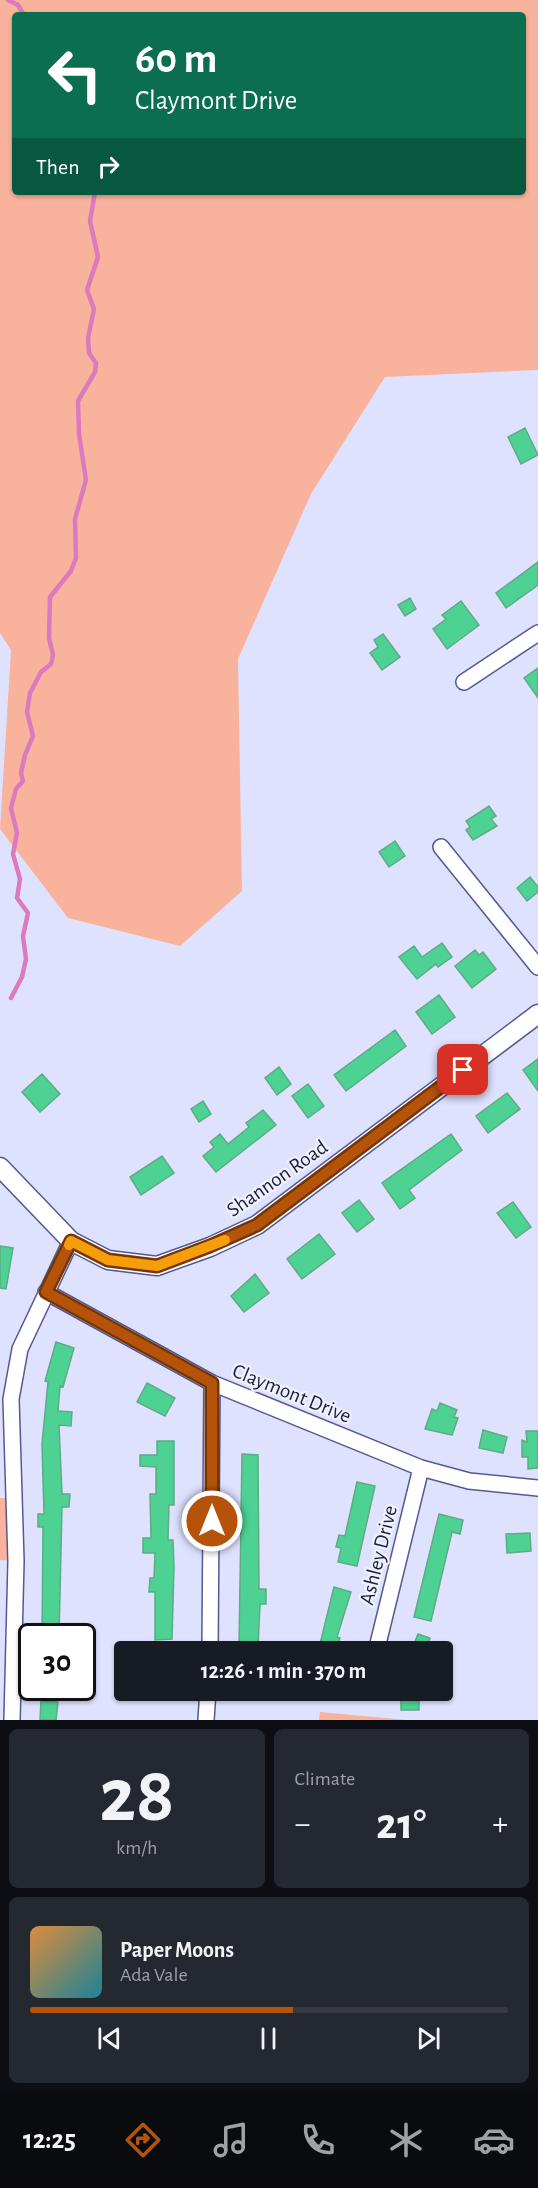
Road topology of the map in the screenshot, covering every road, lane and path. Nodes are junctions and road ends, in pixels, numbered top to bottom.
1 (538, 633) edge
2 (464, 682) dead end
3 (441, 847) dead end
4 (538, 967) edge
5 (538, 1014) edge
6 (0, 1167) edge
7 (71, 1241) junction
8 (46, 1292) junction
9 (212, 1383) junction
10 (421, 1468) junction
11 (538, 1488) edge
12 (0, 1560) edge
13 (16, 1561) junction
14 (210, 1641) edge
15 (379, 1641) edge
16 (207, 1701) edge
17 (12, 1720) edge
18 (206, 1720) edge

1 - 2 street
3 - 4 street
5 - 7 street, Shannon Road
6 - 7 street, Shannon Road
7 - 8 street
8 - 9 street, Claymont Drive
8 - 13 street
9 - 10 street, Claymont Drive
9 - 14 street
10 - 11 street, Claymont Drive
10 - 15 street, Ashley Drive
12 - 13 street
13 - 17 street
16 - 18 street

